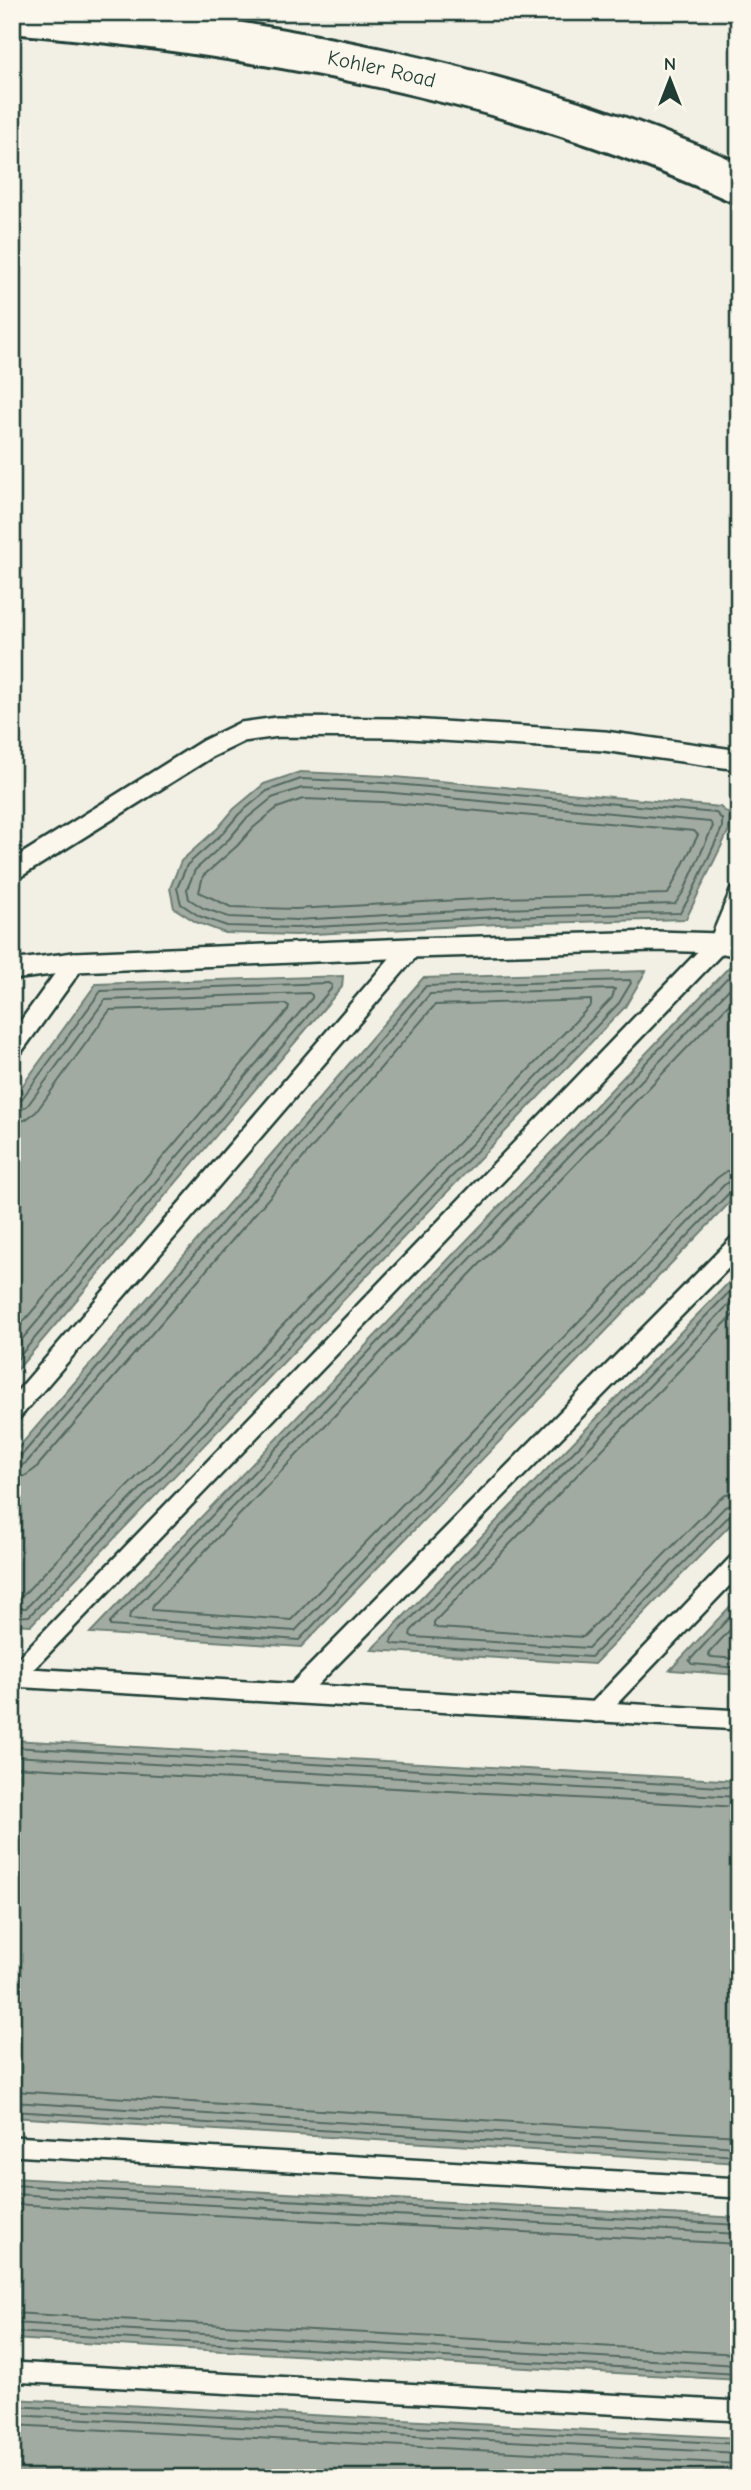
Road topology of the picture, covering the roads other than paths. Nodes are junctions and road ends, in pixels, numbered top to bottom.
1 (12, 14) edge
2 (739, 184) edge
3 (739, 760) edge
4 (12, 871) edge
5 (739, 895) edge
6 (729, 945) edge
7 (411, 948) junction
8 (75, 962) junction
9 (12, 970) edge
10 (12, 1049) edge
11 (739, 1244) edge
12 (12, 1412) edge
13 (739, 1562) edge
14 (12, 1677) edge
15 (296, 1693) junction
16 (596, 1712) junction
17 (739, 1720) edge
18 (12, 2146) edge
19 (739, 2188) edge
20 (12, 2372) edge
21 (739, 2412) edge

1 - 2 street, Kohler Road
3 - 4 lane
5 - 6 lane
6 - 7 lane
6 - 14 lane
7 - 8 lane
7 - 12 lane
8 - 9 lane
8 - 10 lane
11 - 15 lane
13 - 16 lane
14 - 15 lane
15 - 16 lane
16 - 17 lane
18 - 19 lane
20 - 21 lane

